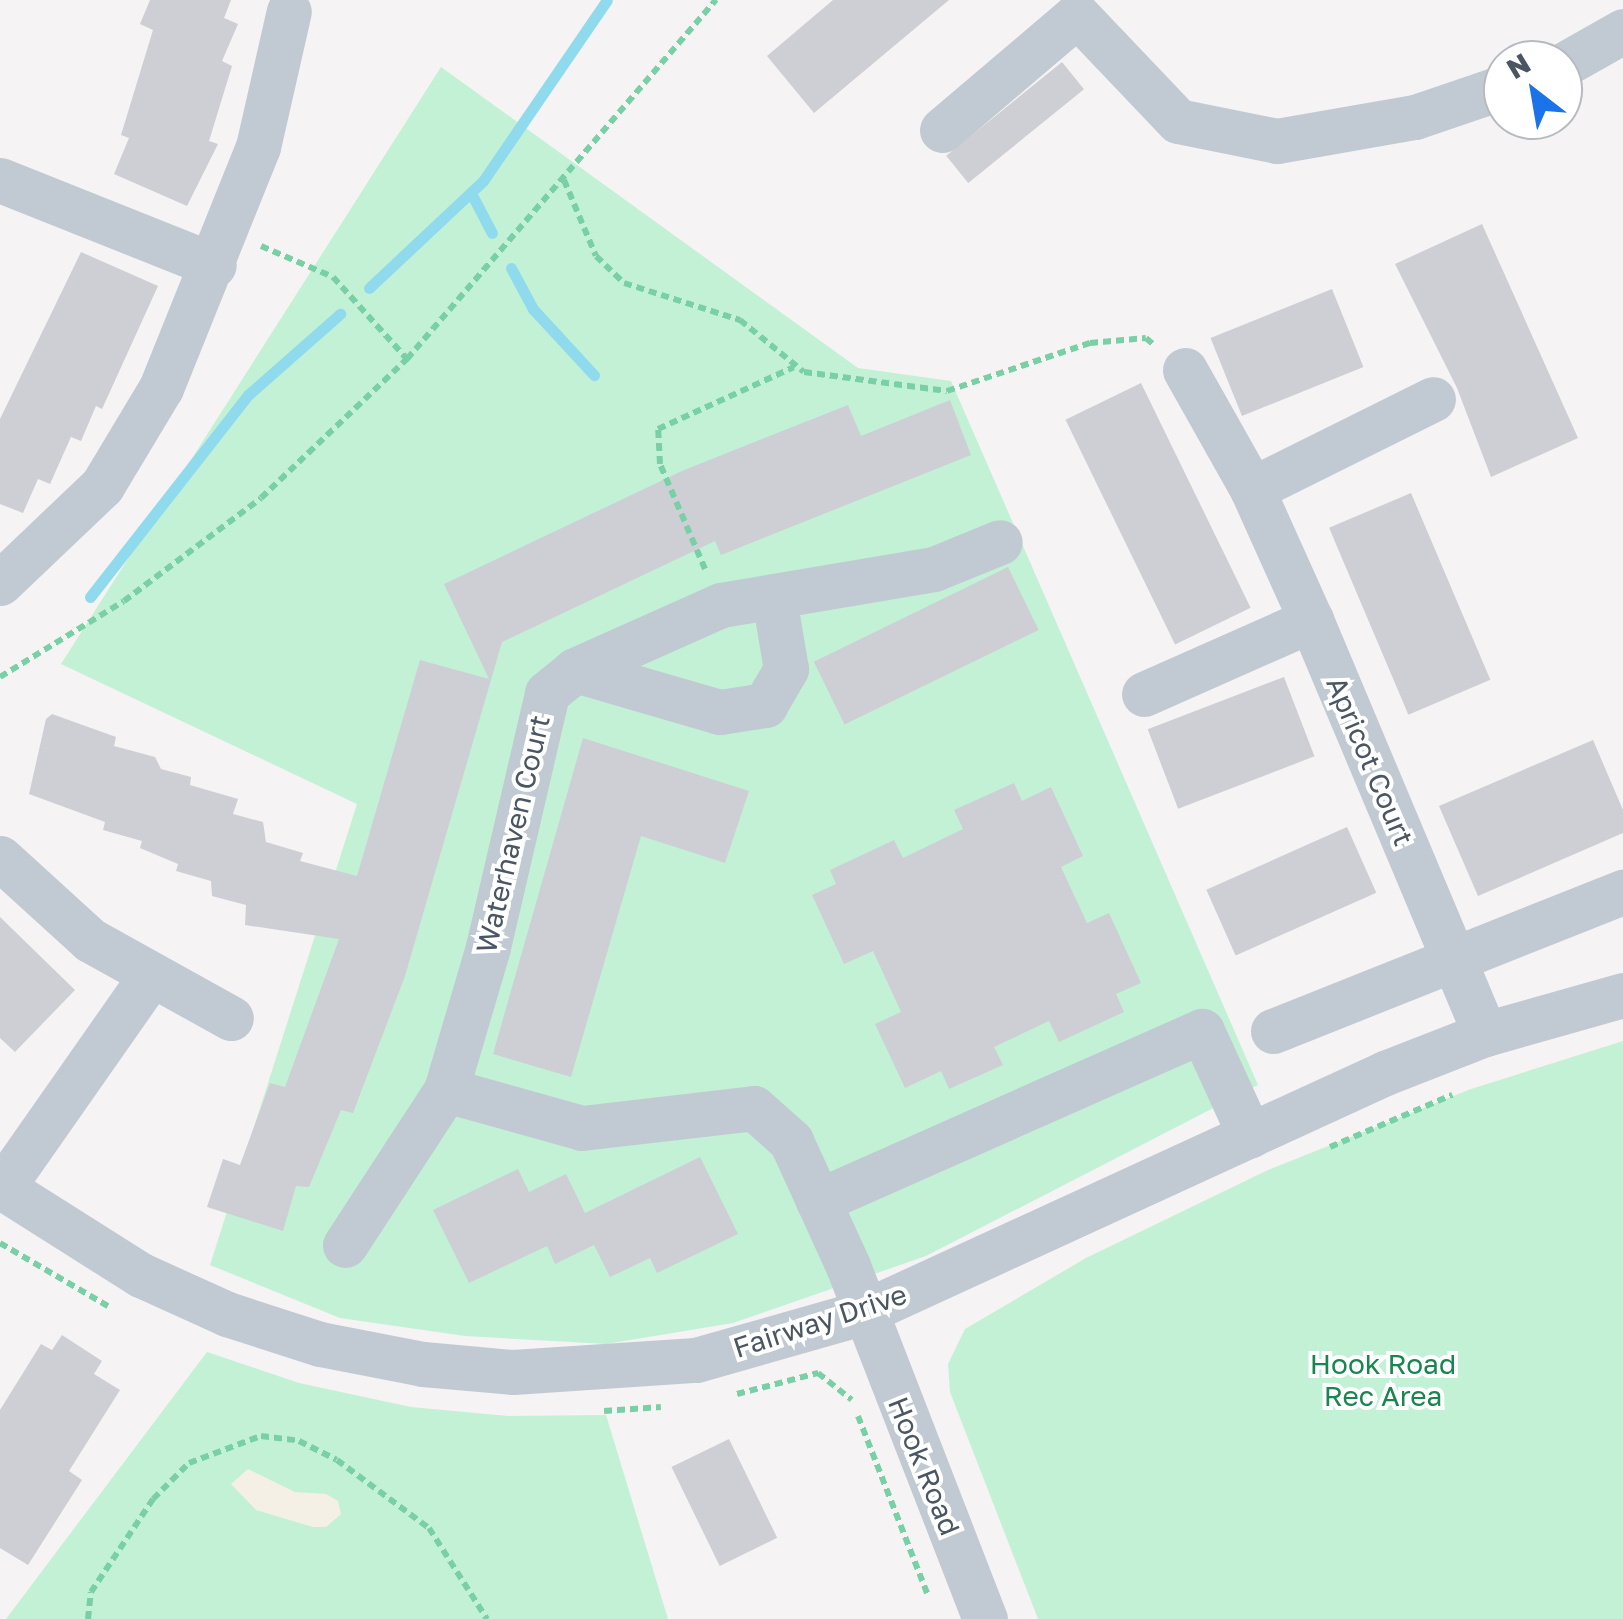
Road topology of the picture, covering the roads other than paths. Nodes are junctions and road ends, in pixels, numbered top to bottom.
1 (289, 10) dead end
2 (1623, 31) edge
3 (1583, 54) edge
4 (1483, 94) edge
5 (942, 130) dead end
6 (0, 180) edge
7 (220, 248) junction
8 (1185, 370) road end
9 (1433, 400) dead end
10 (1252, 489) junction
11 (1000, 542) dead end
12 (0, 582) edge
13 (774, 598) junction
14 (1311, 620) junction
15 (575, 670) junction
16 (1144, 694) dead end
17 (0, 858) edge
18 (1623, 892) edge
19 (1452, 956) junction
20 (150, 977) junction
21 (1623, 995) edge
22 (231, 1018) dead end
23 (1274, 1031) dead end
24 (1485, 1034) junction
25 (446, 1090) junction
26 (1250, 1136) junction
27 (1, 1187) edge
28 (818, 1201) junction
29 (345, 1245) dead end
30 (864, 1312) junction
31 (985, 1619) edge

1 - 7 street
2 - 3 street
4 - 5 street
6 - 7 street
7 - 12 street
8 - 10 street, Apricot Court
9 - 10 street
10 - 14 street, Apricot Court
11 - 13 street, Waterhaven Court
13 - 15 street, Waterhaven Court
13 - 15 street
14 - 16 street
14 - 19 street, Apricot Court
15 - 25 street, Waterhaven Court
17 - 20 street
18 - 19 street
19 - 23 street
19 - 24 street, Apricot Court
20 - 22 street
20 - 27 street
21 - 24 street, Fairway Drive
24 - 26 street, Fairway Drive
25 - 28 street, Hook Road
25 - 29 street, Waterhaven Court
26 - 28 street
26 - 30 street, Fairway Drive
27 - 30 street, Fairway Drive
28 - 30 street, Hook Road
30 - 31 street, Hook Road

